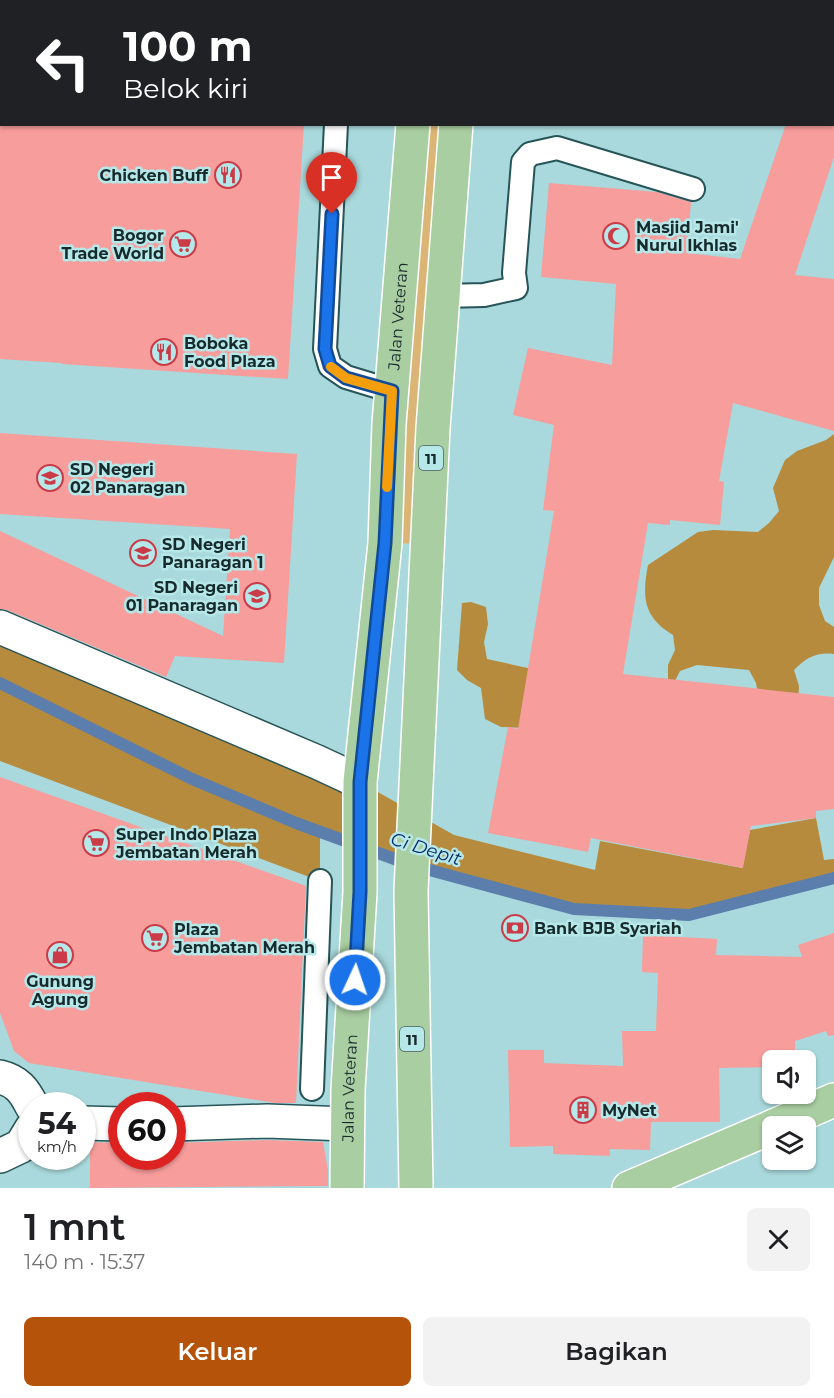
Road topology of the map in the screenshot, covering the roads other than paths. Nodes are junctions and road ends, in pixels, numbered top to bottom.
1 (336, 126) edge
2 (413, 126) edge
3 (456, 126) edge
4 (693, 189) dead end
5 (442, 296) junction
6 (392, 391) junction
7 (0, 627) edge
8 (360, 782) junction
9 (320, 881) dead end
10 (0, 1077) edge
11 (312, 1089) dead end
12 (24, 1092) edge
13 (834, 1100) edge
14 (798, 1116) edge
15 (186, 1124) edge
16 (347, 1124) junction
17 (762, 1132) edge
18 (18, 1148) edge
19 (0, 1156) edge
20 (347, 1188) edge
21 (416, 1188) edge
22 (629, 1188) edge

1 - 6 lane
2 - 6 main road, Jalan Veteran
3 - 5 main road, 11
4 - 5 lane
5 - 21 main road, 11
6 - 8 main road, Jalan Veteran
7 - 8 street
8 - 16 main road, Jalan Veteran
9 - 11 lane
10 - 12 street
13 - 14 main road
15 - 16 street
16 - 20 main road, Jalan Veteran
17 - 22 main road
18 - 19 street

